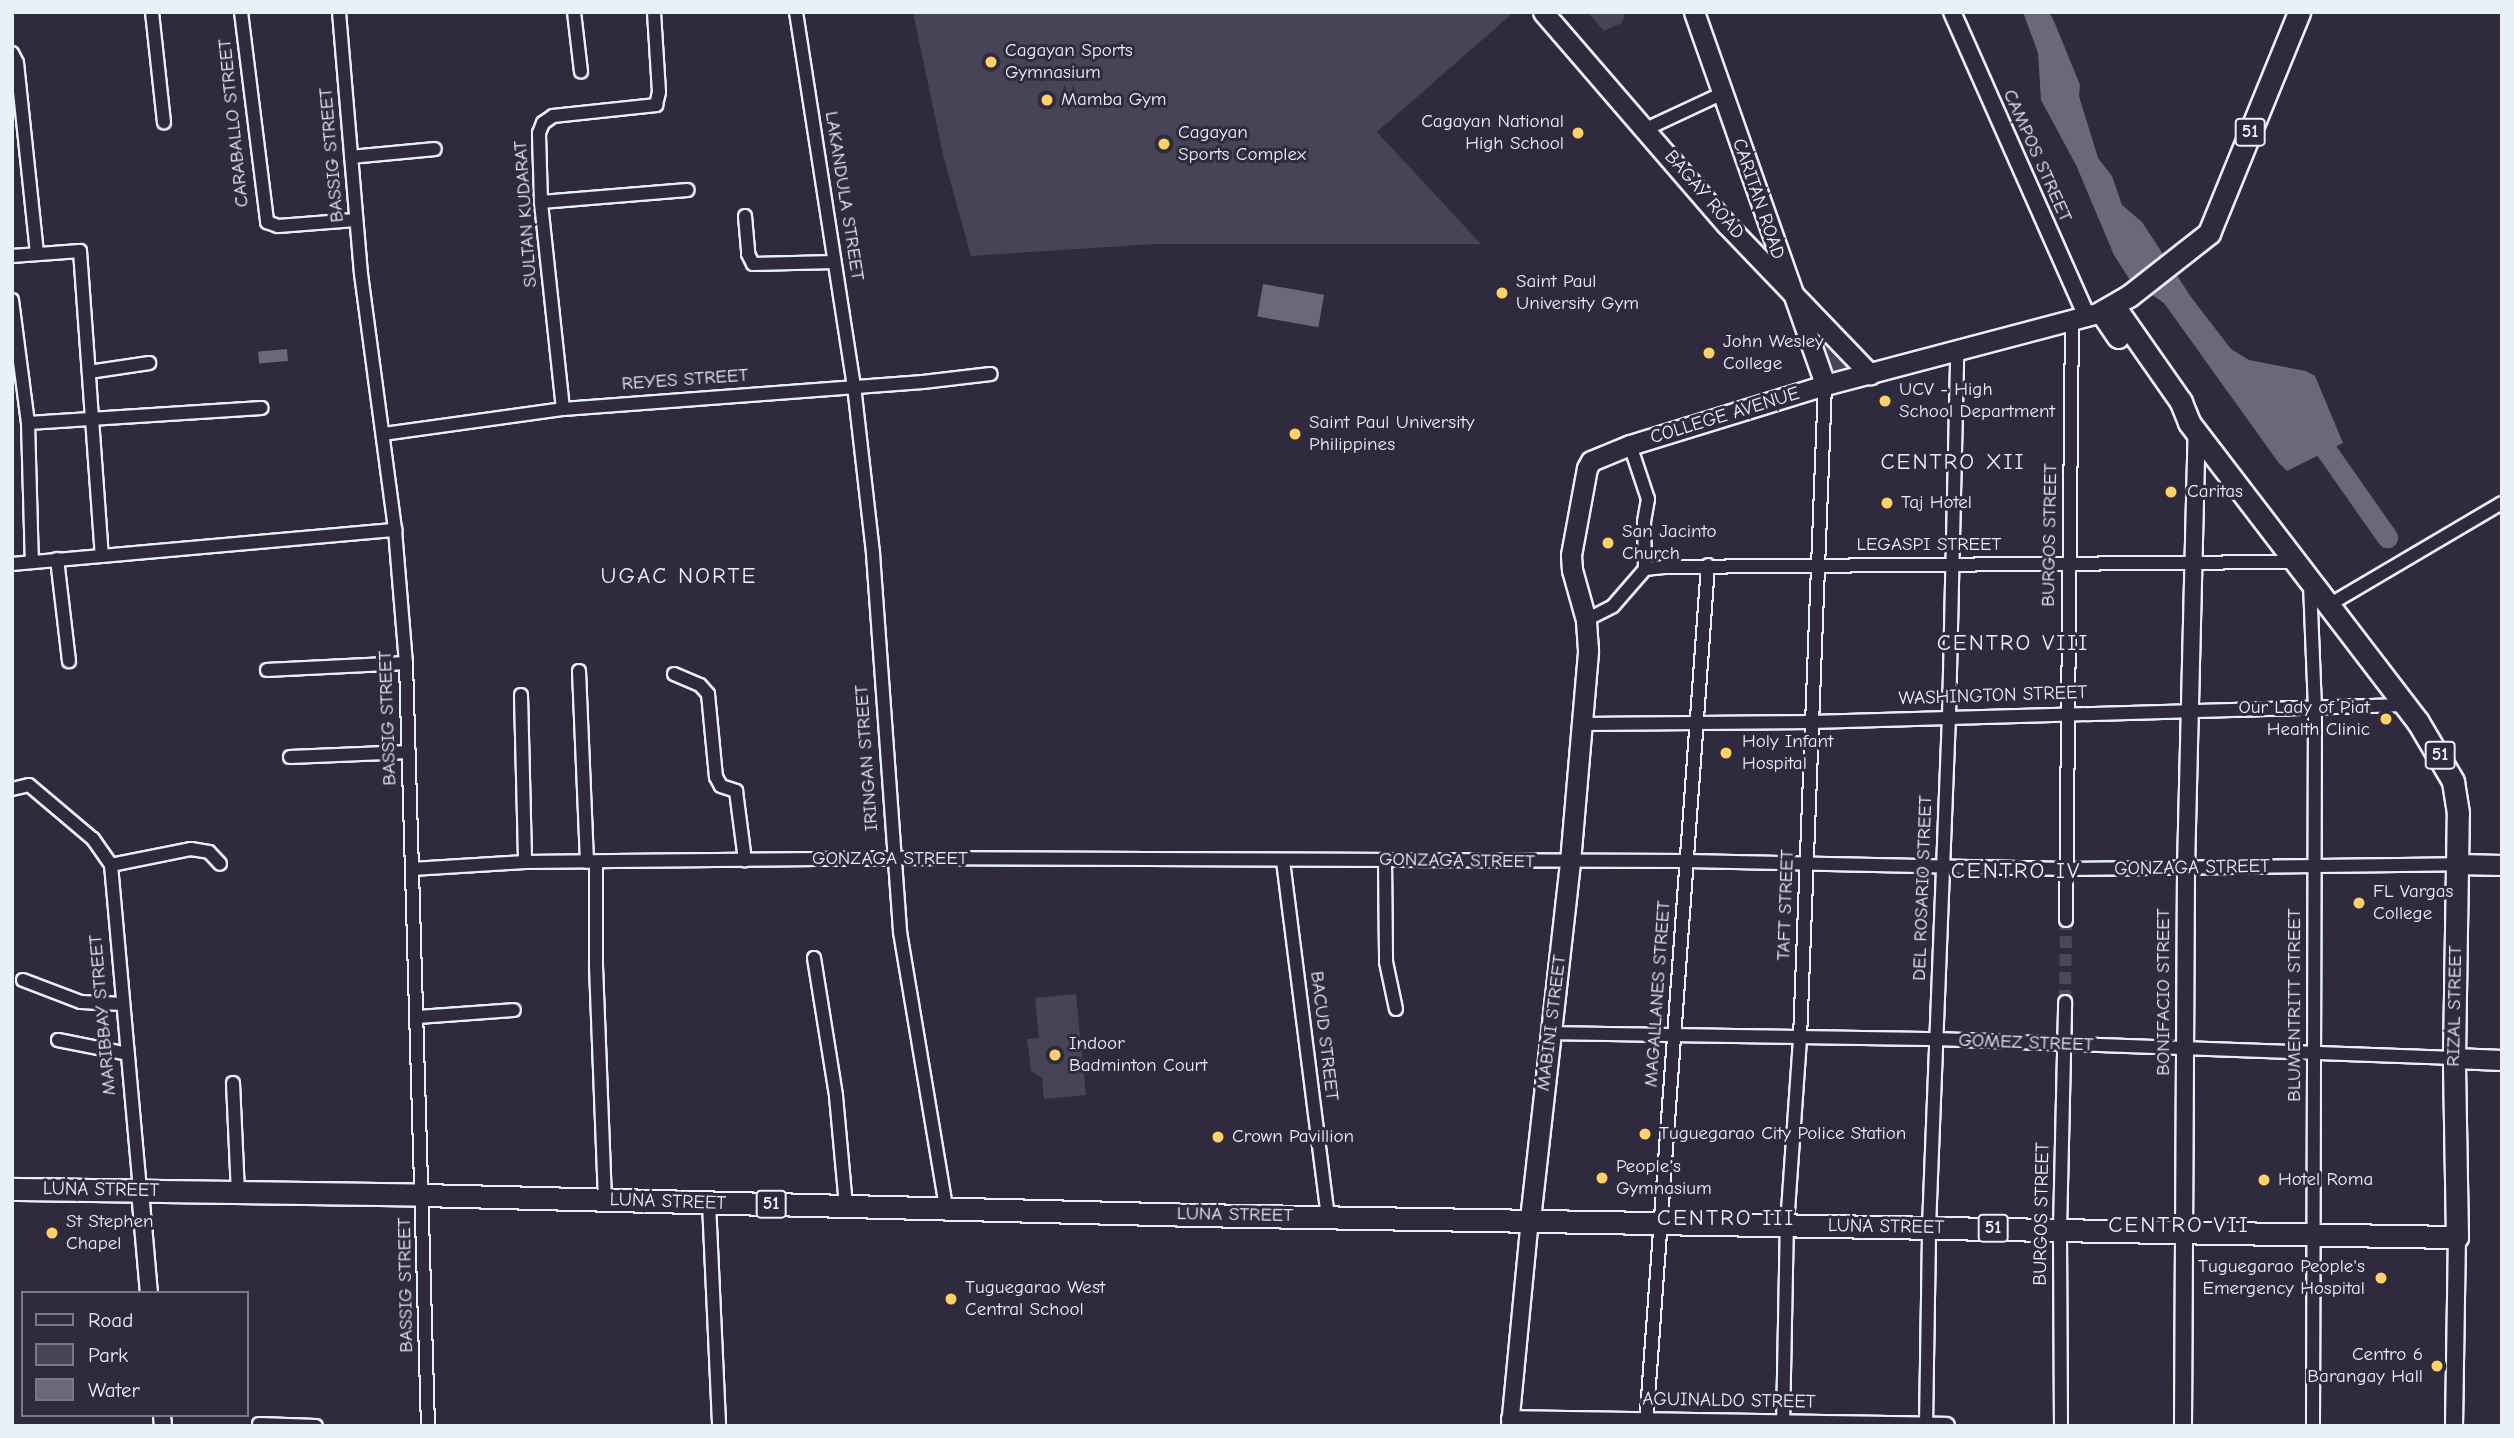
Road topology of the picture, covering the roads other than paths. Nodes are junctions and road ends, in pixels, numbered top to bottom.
1 (152, 12) edge
2 (241, 12) edge
3 (339, 12) edge
4 (574, 12) edge
5 (654, 12) edge
6 (796, 12) edge
7 (1543, 12) edge
8 (1693, 12) edge
9 (1952, 12) edge
10 (2285, 12) edge
11 (2299, 12) edge
12 (12, 53) edge
13 (581, 72) dead end
14 (1721, 94) junction
15 (164, 122) dead end
16 (1646, 129) junction
17 (435, 149) dead end
18 (351, 157) junction
19 (688, 190) dead end
20 (541, 202) junction
21 (745, 216) dead end
22 (356, 220) junction
23 (2190, 250) junction
24 (37, 254) junction
25 (12, 256) edge
26 (835, 262) junction
27 (1789, 288) junction
28 (12, 300) edge
29 (2101, 310) junction
30 (1956, 351) junction
31 (149, 363) dead end
32 (89, 372) junction
33 (991, 374) dead end
34 (1870, 374) junction
35 (1825, 385) junction
36 (854, 386) junction
37 (262, 408) dead end
38 (563, 408) junction
39 (93, 419) junction
40 (27, 423) junction
41 (2193, 427) junction
42 (383, 434) junction
43 (1630, 445) junction
44 (2502, 503) edge
45 (395, 530) junction
46 (102, 555) junction
47 (57, 559) junction
48 (32, 562) junction
49 (2293, 562) junction
50 (12, 564) edge
51 (1818, 564) junction
52 (2068, 564) junction
53 (2192, 564) junction
54 (1709, 565) junction
55 (1953, 565) junction
56 (1645, 569) junction
57 (2310, 584) junction
58 (2327, 606) junction
59 (1586, 620) junction
60 (69, 661) dead end
61 (406, 663) junction
62 (267, 670) dead end
63 (579, 671) dead end
64 (674, 674) dead end
65 (521, 695) dead end
66 (2405, 705) junction
67 (2315, 707) junction
68 (2189, 710) junction
69 (2068, 713) junction
70 (1949, 716) junction
71 (1811, 722) junction
72 (1696, 723) junction
73 (1582, 724) junction
74 (409, 752) junction
75 (289, 757) dead end
76 (12, 789) edge
77 (895, 858) junction
78 (745, 860) junction
79 (1385, 860) junction
80 (1283, 861) junction
81 (1687, 861) junction
82 (525, 862) junction
83 (592, 862) junction
84 (1570, 862) junction
85 (220, 864) dead end
86 (1807, 864) junction
87 (2458, 864) junction
88 (111, 865) junction
89 (2502, 865) edge
90 (1943, 866) junction
91 (2315, 867) junction
92 (412, 869) junction
93 (2067, 869) junction
94 (2186, 869) junction
95 (2066, 920) tunnel mouth
96 (814, 958) dead end
97 (23, 980) dead end
98 (2065, 1002) tunnel mouth
99 (123, 1004) junction
100 (1396, 1009) dead end
101 (514, 1010) dead end
102 (417, 1017) junction
103 (1550, 1033) junction
104 (1675, 1035) junction
105 (1800, 1038) junction
106 (1936, 1039) junction
107 (58, 1040) dead end
108 (2064, 1045) junction
109 (2184, 1049) junction
110 (2315, 1053) junction
111 (128, 1054) junction
112 (2454, 1058) junction
113 (2502, 1060) edge
114 (233, 1083) dead end
115 (12, 1189) edge
116 (140, 1191) junction
117 (238, 1192) junction
118 (422, 1195) junction
119 (605, 1200) junction
120 (709, 1203) junction
121 (846, 1205) junction
122 (946, 1207) junction
123 (1328, 1216) junction
124 (1530, 1219) junction
125 (1659, 1222) junction
126 (1787, 1225) junction
127 (1929, 1227) junction
128 (2060, 1230) junction
129 (2182, 1232) junction
130 (2313, 1233) junction
131 (2457, 1237) junction
132 (149, 1291) edge
133 (1510, 1422) edge
134 (1646, 1423) edge
135 (259, 1424) dead end
136 (1783, 1425) edge
137 (1926, 1425) edge
138 (316, 1426) edge
139 (428, 1426) edge
140 (714, 1426) edge
141 (719, 1426) edge
142 (1946, 1426) edge
143 (2061, 1426) edge
144 (2183, 1426) edge
145 (2314, 1426) edge
146 (2454, 1426) edge

1 - 15 street
2 - 22 street, CARABALLO STREET
3 - 18 street, BASSIG STREET
4 - 13 street
5 - 20 street, SULTAN KUDARAT
6 - 26 street, LAKANDULA STREET
7 - 16 main road, BAGAY ROAD
8 - 14 main road, CARITAN ROAD
9 - 29 street, CAMPOS STREET
10 - 23 main road, 51
11 - 23 main road, 51
12 - 24 street
14 - 16 street
14 - 27 main road, CARITAN ROAD
16 - 27 main road, BAGAY ROAD
17 - 18 street
18 - 22 street, BASSIG STREET
19 - 20 street
20 - 38 street, SULTAN KUDARAT
21 - 26 street
22 - 42 street, BASSIG STREET
23 - 29 main road, 51
24 - 25 street
24 - 32 street
26 - 36 street, LAKANDULA STREET
27 - 34 main road, BAGAY ROAD
27 - 35 main road, CARITAN ROAD
28 - 40 street
29 - 30 main road, COLLEGE AVENUE
29 - 41 main road, RIZAL STREET / 51
29 - 52 street, BURGOS STREET
30 - 34 main road, COLLEGE AVENUE
30 - 55 street, DEL ROSARIO STREET
31 - 32 street
32 - 39 street
33 - 36 street, REYES STREET
34 - 35 main road, COLLEGE AVENUE
35 - 43 main road, COLLEGE AVENUE
35 - 51 street, TAFT STREET
36 - 38 street, REYES STREET
36 - 77 street, IRINGAN STREET
37 - 39 street
38 - 42 street, REYES STREET
39 - 40 street
39 - 46 street
40 - 48 street
41 - 49 main road, RIZAL STREET / 51
41 - 53 street, BONIFACIO STREET
42 - 45 street, BASSIG STREET
43 - 56 street
43 - 59 main road, COLLEGE AVENUE
44 - 58 street
45 - 46 street
45 - 61 street, BASSIG STREET
46 - 47 street
47 - 48 street
47 - 60 street
48 - 50 street
49 - 53 street, LEGASPI STREET
49 - 57 main road, RIZAL STREET / 51
51 - 54 street, LEGASPI STREET
51 - 55 street, LEGASPI STREET
51 - 71 street, TAFT STREET
52 - 53 street, LEGASPI STREET
52 - 55 street, LEGASPI STREET
52 - 69 street, BURGOS STREET
53 - 68 street, BONIFACIO STREET
54 - 56 street, LEGASPI STREET
54 - 72 street, MAGALLANES STREET
55 - 70 street, DEL ROSARIO STREET
56 - 59 street
57 - 58 main road, RIZAL STREET / 51
57 - 67 street, BLUMENTRITT STREET
58 - 66 main road, RIZAL STREET / 51
59 - 73 main road, MABINI STREET
61 - 62 street
61 - 74 street, BASSIG STREET
63 - 83 street
64 - 78 street
65 - 82 street
66 - 67 street, WASHINGTON STREET
66 - 87 main road, RIZAL STREET / 51
67 - 68 street, WASHINGTON STREET
67 - 91 street, BLUMENTRITT STREET
68 - 69 street, WASHINGTON STREET
68 - 94 street, BONIFACIO STREET
69 - 70 street, WASHINGTON STREET
69 - 93 street, BURGOS STREET
70 - 71 street, WASHINGTON STREET
70 - 90 street, DEL ROSARIO STREET
71 - 72 street, WASHINGTON STREET
71 - 86 street, TAFT STREET
72 - 73 street, WASHINGTON STREET
72 - 81 street, MAGALLANES STREET
73 - 84 main road, MABINI STREET
74 - 75 street
74 - 92 street, BASSIG STREET
76 - 88 street
77 - 78 street, GONZAGA STREET
77 - 80 street, GONZAGA STREET
77 - 122 street, IRINGAN STREET
78 - 83 street, GONZAGA STREET
79 - 80 street, GONZAGA STREET
79 - 84 street, GONZAGA STREET
79 - 100 street
80 - 123 street, BACUD STREET
81 - 84 street, GONZAGA STREET
81 - 86 street, GONZAGA STREET
81 - 104 street, MAGALLANES STREET
82 - 83 street, GONZAGA STREET
82 - 92 street, GONZAGA STREET
83 - 119 street
84 - 103 main road, MABINI STREET
85 - 88 street
86 - 90 street, GONZAGA STREET
86 - 105 street, TAFT STREET
87 - 89 main road, GONZAGA STREET
87 - 91 street, GONZAGA STREET
87 - 112 main road, RIZAL STREET / 51
88 - 99 street, MARIBBAY STREET
90 - 93 street, GONZAGA STREET
90 - 106 street, DEL ROSARIO STREET
91 - 94 street, GONZAGA STREET
91 - 110 street, BLUMENTRITT STREET
92 - 102 street, BASSIG STREET
93 - 94 street, GONZAGA STREET
93 - 95 street, BURGOS STREET
94 - 109 street, BONIFACIO STREET
96 - 121 street
97 - 99 street
98 - 108 street, BURGOS STREET
99 - 111 street, MARIBBAY STREET
101 - 102 street
102 - 118 street, BASSIG STREET
103 - 104 street, GOMEZ STREET
103 - 124 main road, MABINI STREET
104 - 105 street, GOMEZ STREET
104 - 125 street, MAGALLANES STREET
105 - 106 street, GOMEZ STREET
105 - 126 street, TAFT STREET
106 - 108 street, GOMEZ STREET
106 - 127 street, DEL ROSARIO STREET
107 - 111 street
108 - 109 street, GOMEZ STREET
108 - 128 street, BURGOS STREET
109 - 110 street, GOMEZ STREET
109 - 129 street, BONIFACIO STREET
110 - 112 street, GOMEZ STREET
110 - 130 street, BLUMENTRITT STREET
111 - 116 street, MARIBBAY STREET
112 - 113 main road, GOMEZ STREET
112 - 131 main road, RIZAL STREET / 51
114 - 117 street
115 - 116 main road, LUNA STREET / 51
116 - 117 main road, LUNA STREET / 51
116 - 132 street, MARIBBAY STREET
117 - 118 main road, LUNA STREET / 51
118 - 119 main road, LUNA STREET / 51
118 - 139 street, BASSIG STREET
119 - 120 main road, LUNA STREET / 51
120 - 121 main road, LUNA STREET / 51
120 - 141 street
121 - 122 main road, LUNA STREET / 51
122 - 123 main road, LUNA STREET / 51
123 - 124 main road, LUNA STREET / 51
124 - 125 main road, LUNA STREET / 51
124 - 133 street, MABINI STREET
125 - 126 main road, LUNA STREET / 51
125 - 134 street, MAGALLANES STREET
126 - 127 main road, LUNA STREET / 51
126 - 136 street, TAFT STREET
127 - 128 main road, LUNA STREET / 51
127 - 137 street, DEL ROSARIO STREET
128 - 129 main road, LUNA STREET / 51
128 - 143 street, BURGOS STREET
129 - 130 main road, LUNA STREET / 51
129 - 144 street, BONIFACIO STREET
130 - 131 main road, LUNA STREET / 51
130 - 145 street, BLUMENTRITT STREET
131 - 146 street, RIZAL STREET
133 - 134 street, AGUINALDO STREET
134 - 136 street, AGUINALDO STREET
135 - 138 street
136 - 137 street, AGUINALDO STREET
137 - 142 street, AGUINALDO STREET
140 - 141 street

